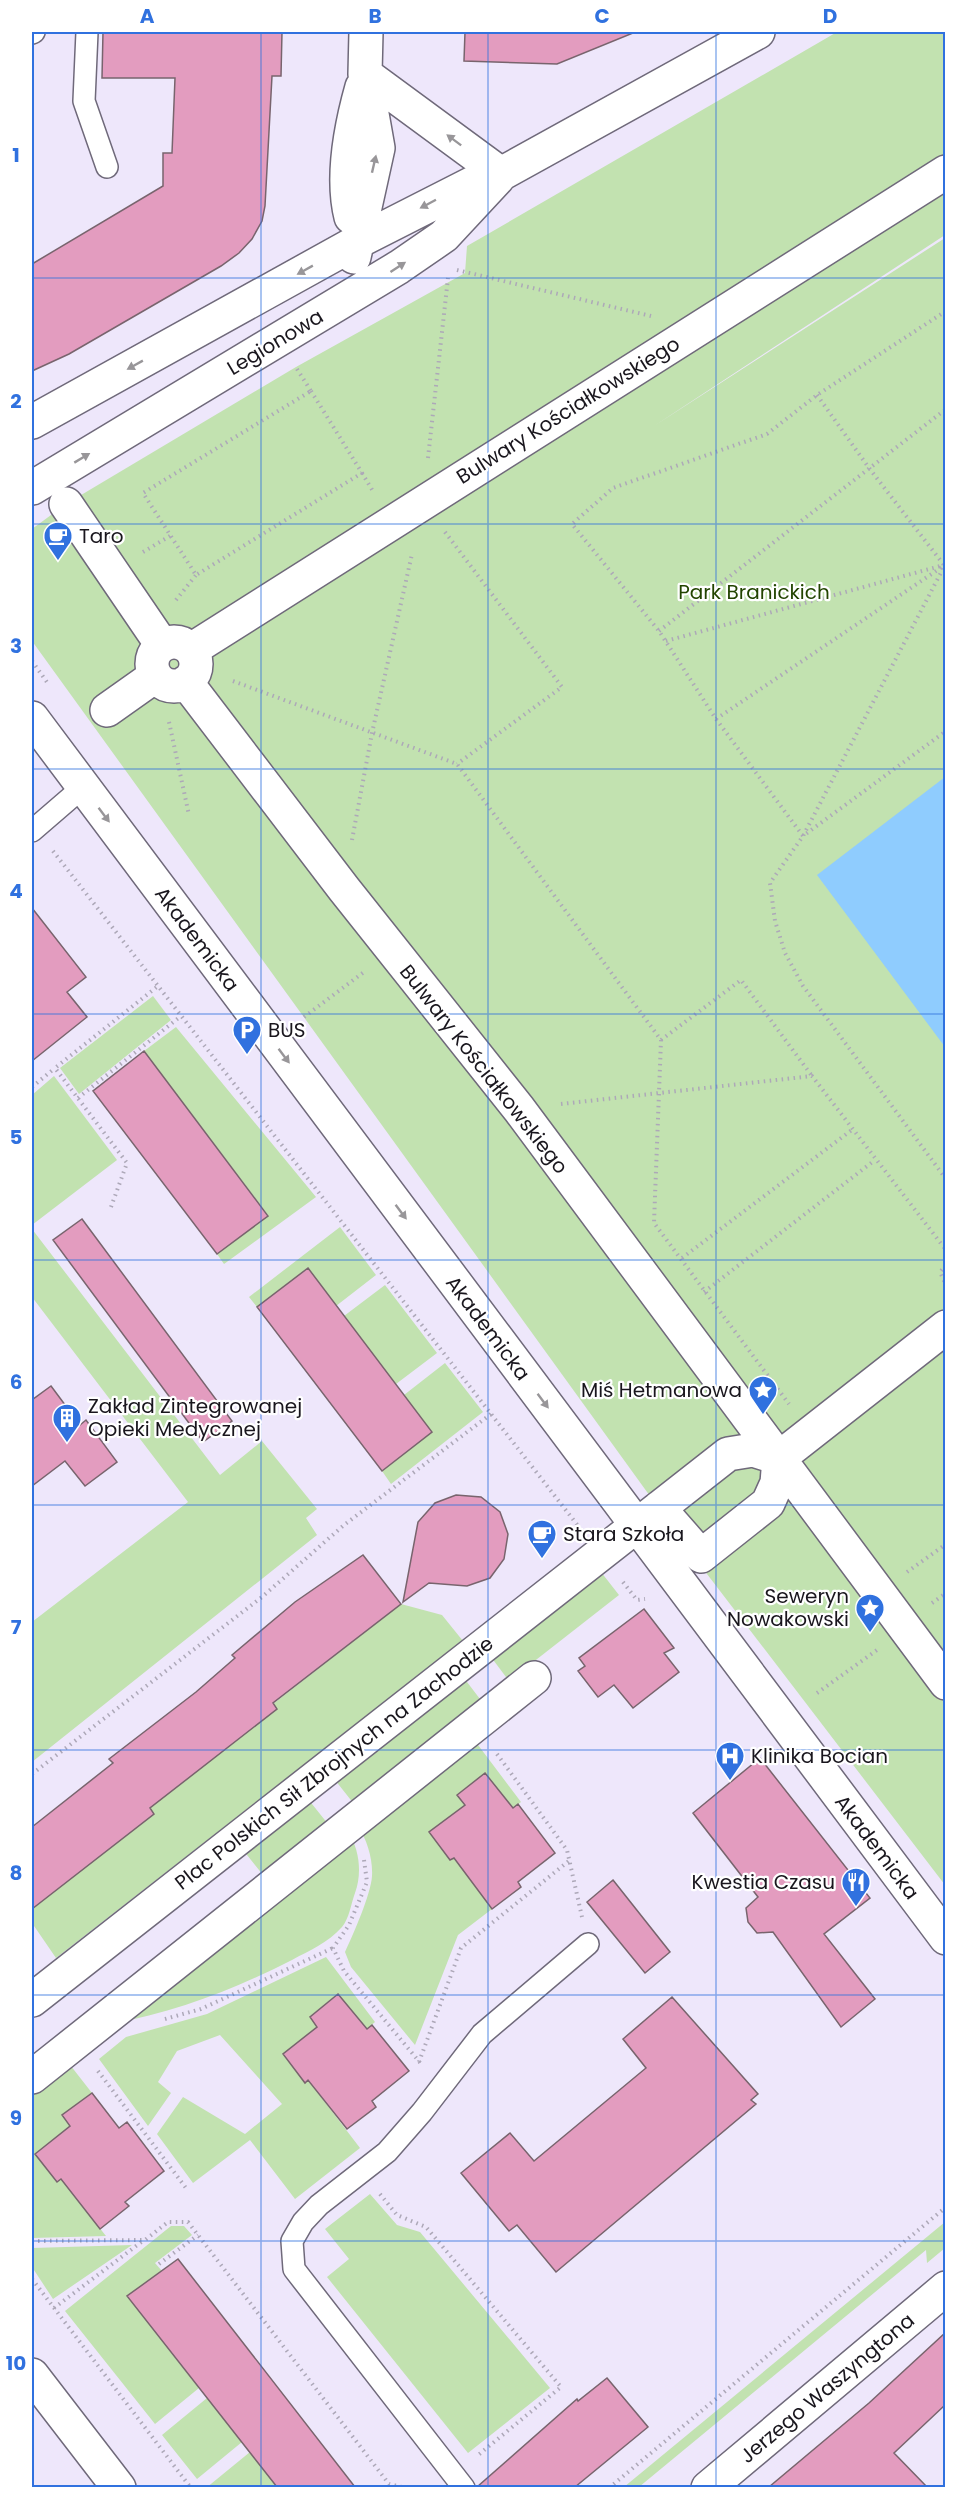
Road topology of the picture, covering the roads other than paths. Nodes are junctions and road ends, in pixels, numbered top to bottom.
1 (87, 32) edge
2 (366, 32) edge
3 (758, 32) edge
4 (365, 74) junction
5 (107, 167) dead end
6 (945, 172) edge
7 (501, 174) junction
8 (357, 242) junction
9 (348, 297) junction
10 (32, 422) edge
11 (32, 488) edge
12 (66, 504) dead end
13 (175, 667) junction
14 (107, 710) dead end
15 (32, 718) edge
16 (83, 787) junction
17 (33, 830) edge
18 (945, 1327) edge
19 (778, 1458) junction
20 (648, 1517) junction
21 (534, 1678) dead end
22 (945, 1683) edge
23 (945, 1938) edge
24 (588, 1944) road end
25 (32, 2000) edge
26 (32, 2077) edge
27 (945, 2288) edge
28 (32, 2374) edge
29 (460, 2481) edge
30 (119, 2487) edge
31 (708, 2487) edge

1 - 5 lane
2 - 4 street
3 - 7 street, Legionowa
7 -> 4 street
4 - 8 street
6 - 13 street, Bulwary Kościałkowskiego
7 -> 8 street, Legionowa
9 -> 7 street, Legionowa
8 - 9 street
8 -> 10 street, Legionowa
11 -> 9 street, Legionowa
12 - 13 street, Bulwary Kościałkowskiego
13 - 14 street, Bulwary Kościałkowskiego
13 - 19 street, Bulwary Kościałkowskiego
15 - 16 street, Akademicka
16 - 17 lane
16 -> 20 street, Akademicka
18 - 19 street
19 - 20 street
19 - 20 street
19 - 22 street, Bulwary Kościałkowskiego
20 - 23 street, Akademicka
20 - 25 street, Plac Polskich Sił Zbrojnych na Zachodzie
21 - 26 street
24 - 29 lane
27 - 31 street, Jerzego Waszyngtona
28 - 30 street

